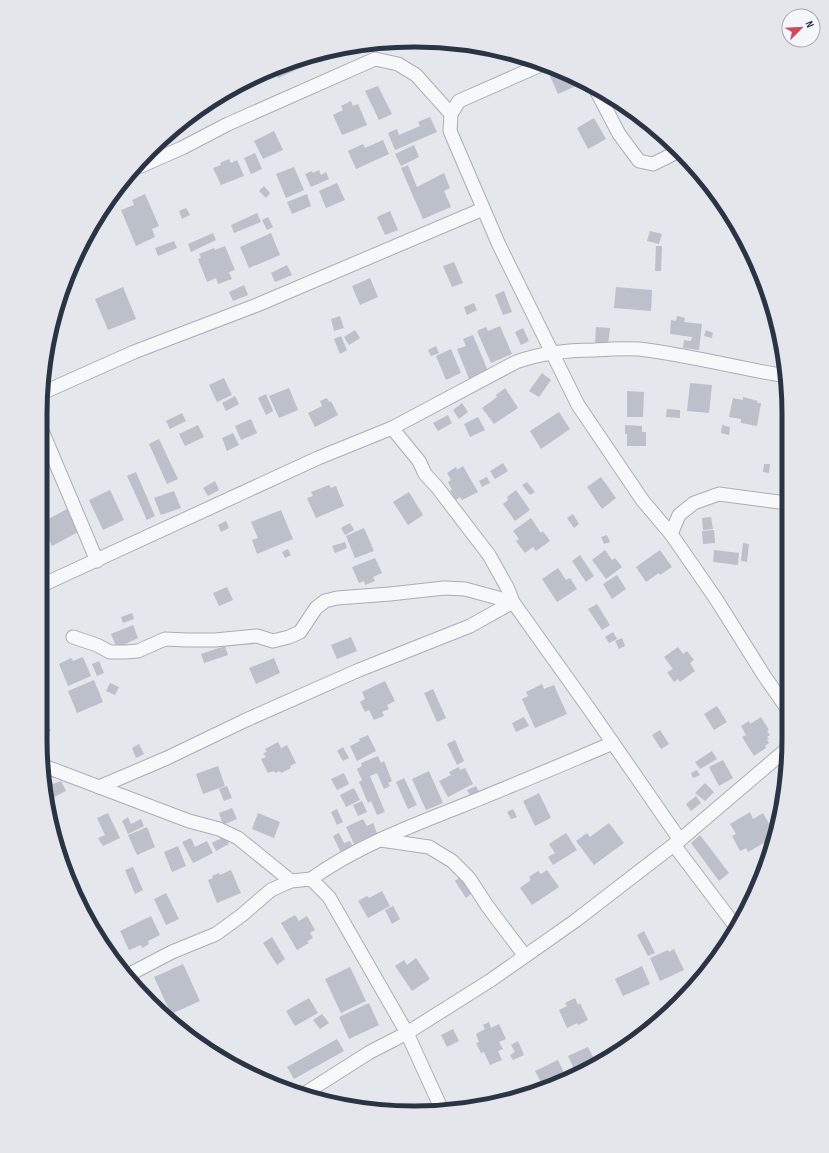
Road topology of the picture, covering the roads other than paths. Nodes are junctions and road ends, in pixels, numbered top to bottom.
1 (535, 68) edge
2 (600, 97) edge
3 (451, 114) junction
4 (673, 154) edge
5 (146, 164) edge
6 (483, 210) junction
7 (552, 353) junction
8 (780, 375) edge
9 (48, 390) edge
10 (392, 428) junction
11 (47, 443) edge
12 (782, 501) edge
13 (671, 534) junction
14 (96, 561) junction
15 (47, 583) edge
16 (513, 602) junction
17 (74, 637) dead end
18 (782, 701) edge
19 (613, 743) junction
20 (781, 754) edge
21 (48, 768) edge
22 (99, 787) junction
23 (381, 840) junction
24 (677, 843) junction
25 (311, 879) junction
26 (291, 881) junction
27 (733, 922) edge
28 (525, 956) junction
29 (132, 973) edge
30 (406, 1033) junction
31 (310, 1090) edge
32 (440, 1105) edge

1 - 3 street
2 - 4 street
3 - 5 street
3 - 6 street
6 - 7 street
6 - 9 street
7 - 8 street
7 - 10 street
7 - 13 street
10 - 14 street
10 - 16 street
11 - 14 street
12 - 13 street
13 - 18 street
14 - 15 street
16 - 17 street
16 - 19 street
16 - 22 street
19 - 23 street
19 - 24 street
20 - 24 street
21 - 22 street
22 - 26 street
23 - 25 street
23 - 28 street
24 - 27 street
24 - 28 street
25 - 26 street
25 - 30 street
26 - 29 street
28 - 30 street
30 - 31 street
30 - 32 street

